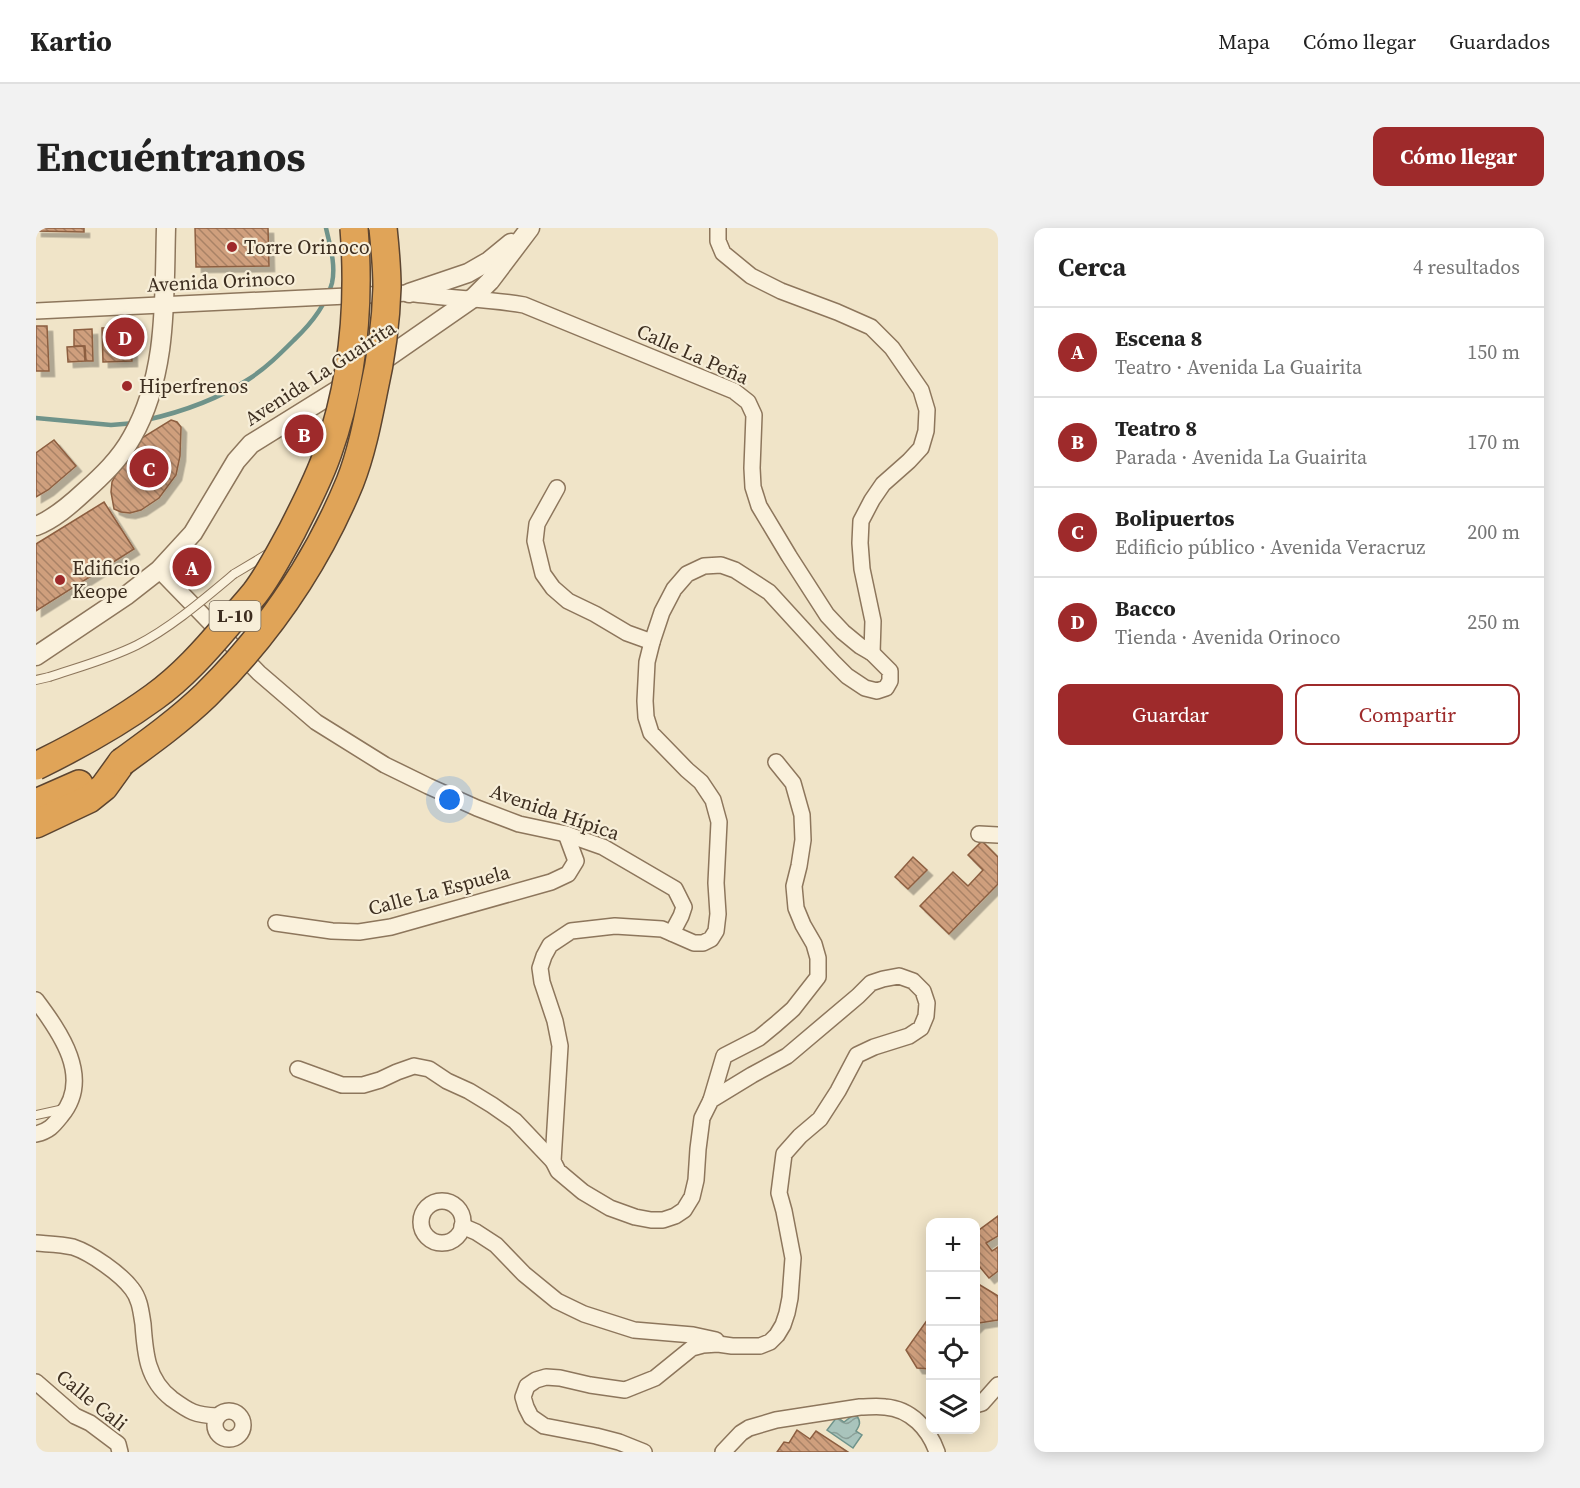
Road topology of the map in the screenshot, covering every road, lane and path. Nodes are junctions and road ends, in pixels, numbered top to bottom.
1 (166, 228) edge
2 (354, 228) edge
3 (383, 228) edge
4 (530, 228) edge
5 (718, 228) edge
6 (409, 293) junction
7 (473, 298) junction
8 (164, 305) junction
9 (36, 311) edge
10 (557, 488) dead end
11 (36, 526) edge
12 (286, 542) junction
13 (159, 570) junction
14 (652, 642) junction
15 (872, 653) junction
16 (36, 656) edge
17 (36, 680) edge
18 (122, 762) junction
19 (776, 762) dead end
20 (36, 765) edge
21 (36, 803) edge
22 (36, 824) edge
23 (566, 834) junction
24 (979, 834) dead end
25 (998, 835) edge
26 (276, 923) dead end
27 (672, 933) junction
28 (36, 1000) edge
29 (298, 1069) dead end
30 (711, 1100) junction
31 (68, 1108) junction
32 (36, 1115) edge
33 (36, 1134) edge
34 (553, 1161) junction
35 (462, 1226) dead end
36 (36, 1243) edge
37 (746, 1346) junction
38 (36, 1382) edge
39 (998, 1385) edge
40 (980, 1404) edge
41 (217, 1416) dead end
42 (926, 1422) edge
43 (930, 1434) edge
44 (120, 1452) edge
45 (644, 1452) edge
46 (723, 1452) edge
47 (937, 1452) edge

1 - 8 street
2 - 12 highway, L-10, bridge
3 - 18 highway, L-10, bridge
4 - 6 street
4 - 7 street, Avenida La Guairita
5 - 15 street
6 - 7 street, Calle La Peña
6 - 8 street, Avenida Orinoco, bridge
7 - 13 street, Avenida La Guairita
7 - 15 street, Calle La Peña
8 - 9 street, Avenida Orinoco
8 - 11 street
10 - 14 street
12 - 17 lane, bridge
12 - 20 highway, L-10, bridge
13 - 16 street, Avenida La Guairita
13 - 23 street, Avenida Hípica
14 - 15 street, Calle La Peña
14 - 27 street
18 - 21 highway, L-10
18 - 22 highway, L-10
19 - 30 street
23 - 26 street, Calle La Espuela
23 - 27 street, Avenida Hípica
24 - 25 street
27 - 34 street
28 - 31 street
29 - 34 street
30 - 34 street
30 - 37 street
31 - 32 lane
31 - 33 street
35 - 37 street
36 - 41 street
37 - 45 street
38 - 44 street, Calle Cali
39 - 40 street
42 - 46 street
43 - 47 street

